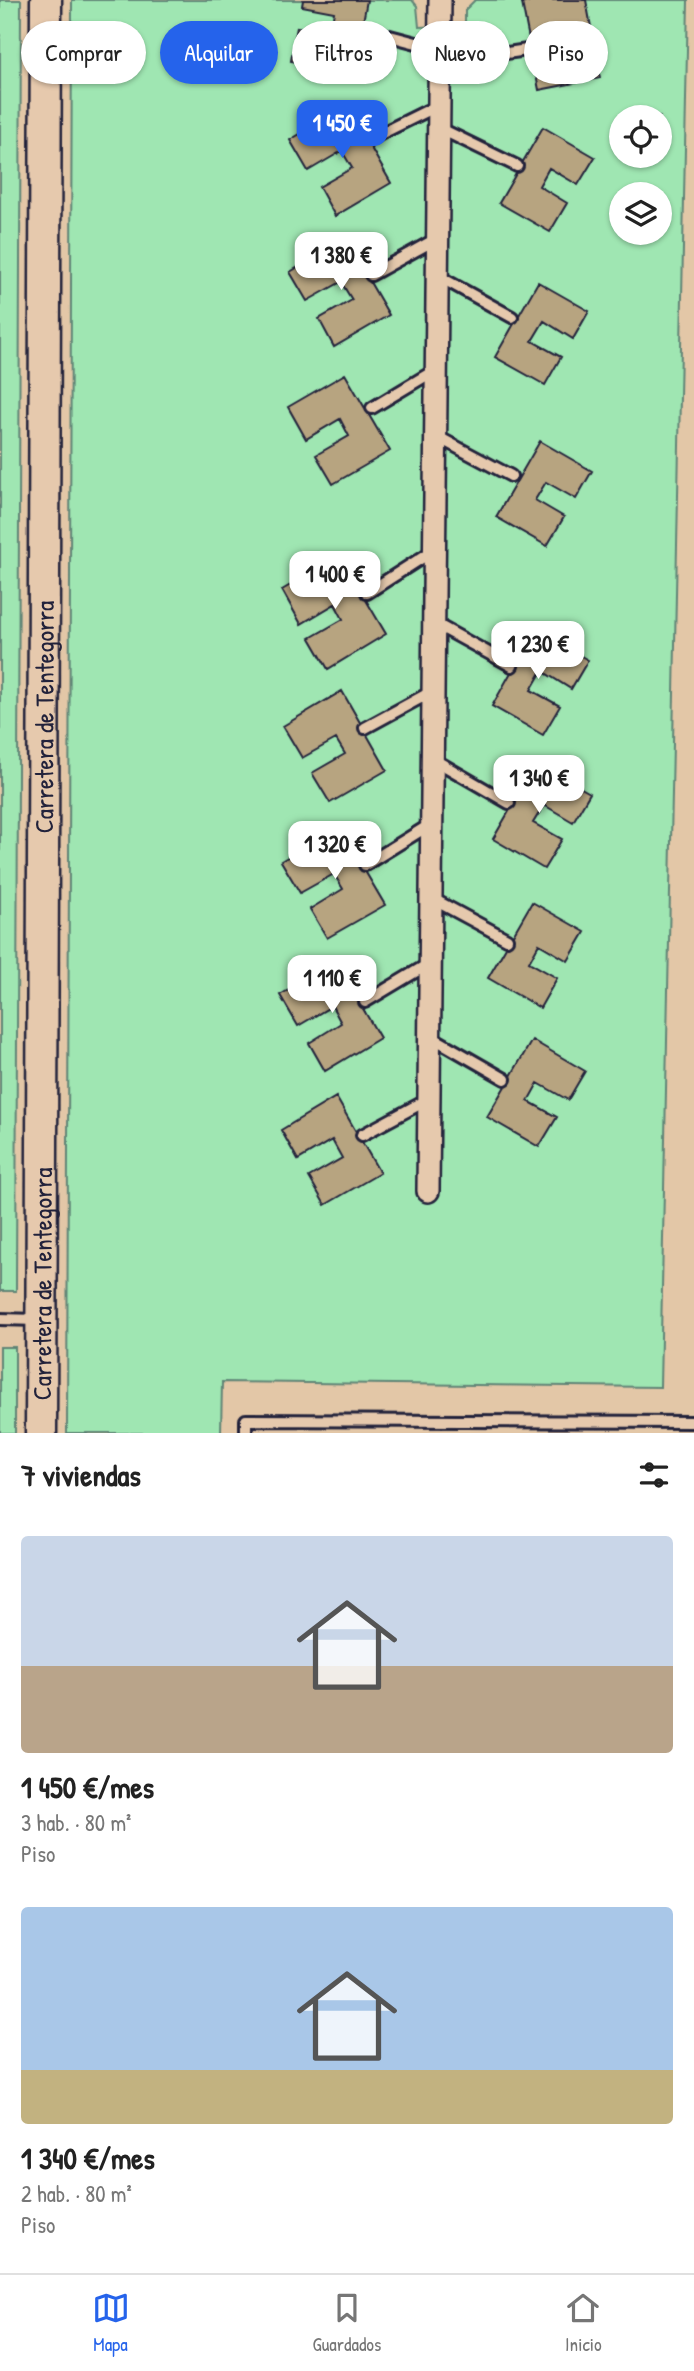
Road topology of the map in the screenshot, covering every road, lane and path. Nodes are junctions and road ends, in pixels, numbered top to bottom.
1 (46, 0) edge
2 (440, 0) edge
3 (440, 21) edge
4 (439, 84) edge
5 (439, 105) junction
6 (439, 128) junction
7 (372, 138) dead end
8 (517, 166) dead end
9 (438, 238) junction
10 (370, 275) dead end
11 (438, 276) junction
12 (512, 317) dead end
13 (436, 369) junction
14 (372, 408) dead end
15 (436, 436) junction
16 (510, 476) dead end
17 (435, 550) junction
18 (367, 593) dead end
19 (434, 623) junction
20 (512, 666) dead end
21 (433, 691) junction
22 (365, 728) dead end
23 (433, 759) junction
24 (509, 803) dead end
25 (432, 823) junction
26 (365, 865) dead end
27 (431, 898) junction
28 (506, 939) dead end
29 (430, 963) junction
30 (365, 1002) dead end
31 (430, 1037) junction
32 (505, 1079) dead end
33 (429, 1099) junction
34 (362, 1135) dead end
35 (428, 1191) dead end
36 (0, 1320) edge
37 (41, 1320) junction
38 (694, 1422) edge
39 (41, 1433) edge
40 (246, 1433) edge

1 - 37 main road, Carretera de Tentegorra
2 - 3 street
4 - 5 street
5 - 6 street
5 - 7 lane
6 - 8 lane
6 - 9 street
9 - 10 lane
9 - 11 street
11 - 12 lane
11 - 13 street
13 - 14 lane
13 - 15 street
15 - 16 lane
15 - 17 street
17 - 18 lane
17 - 19 street
19 - 20 lane
19 - 21 street
21 - 22 lane
21 - 23 street
23 - 24 lane
23 - 25 street
25 - 26 lane
25 - 27 street
27 - 28 lane
27 - 29 street
29 - 30 lane
29 - 31 street
31 - 32 lane
31 - 33 street
33 - 34 lane
33 - 35 street
36 - 37 lane
37 - 39 main road, Carretera de Tentegorra
38 - 40 lane

